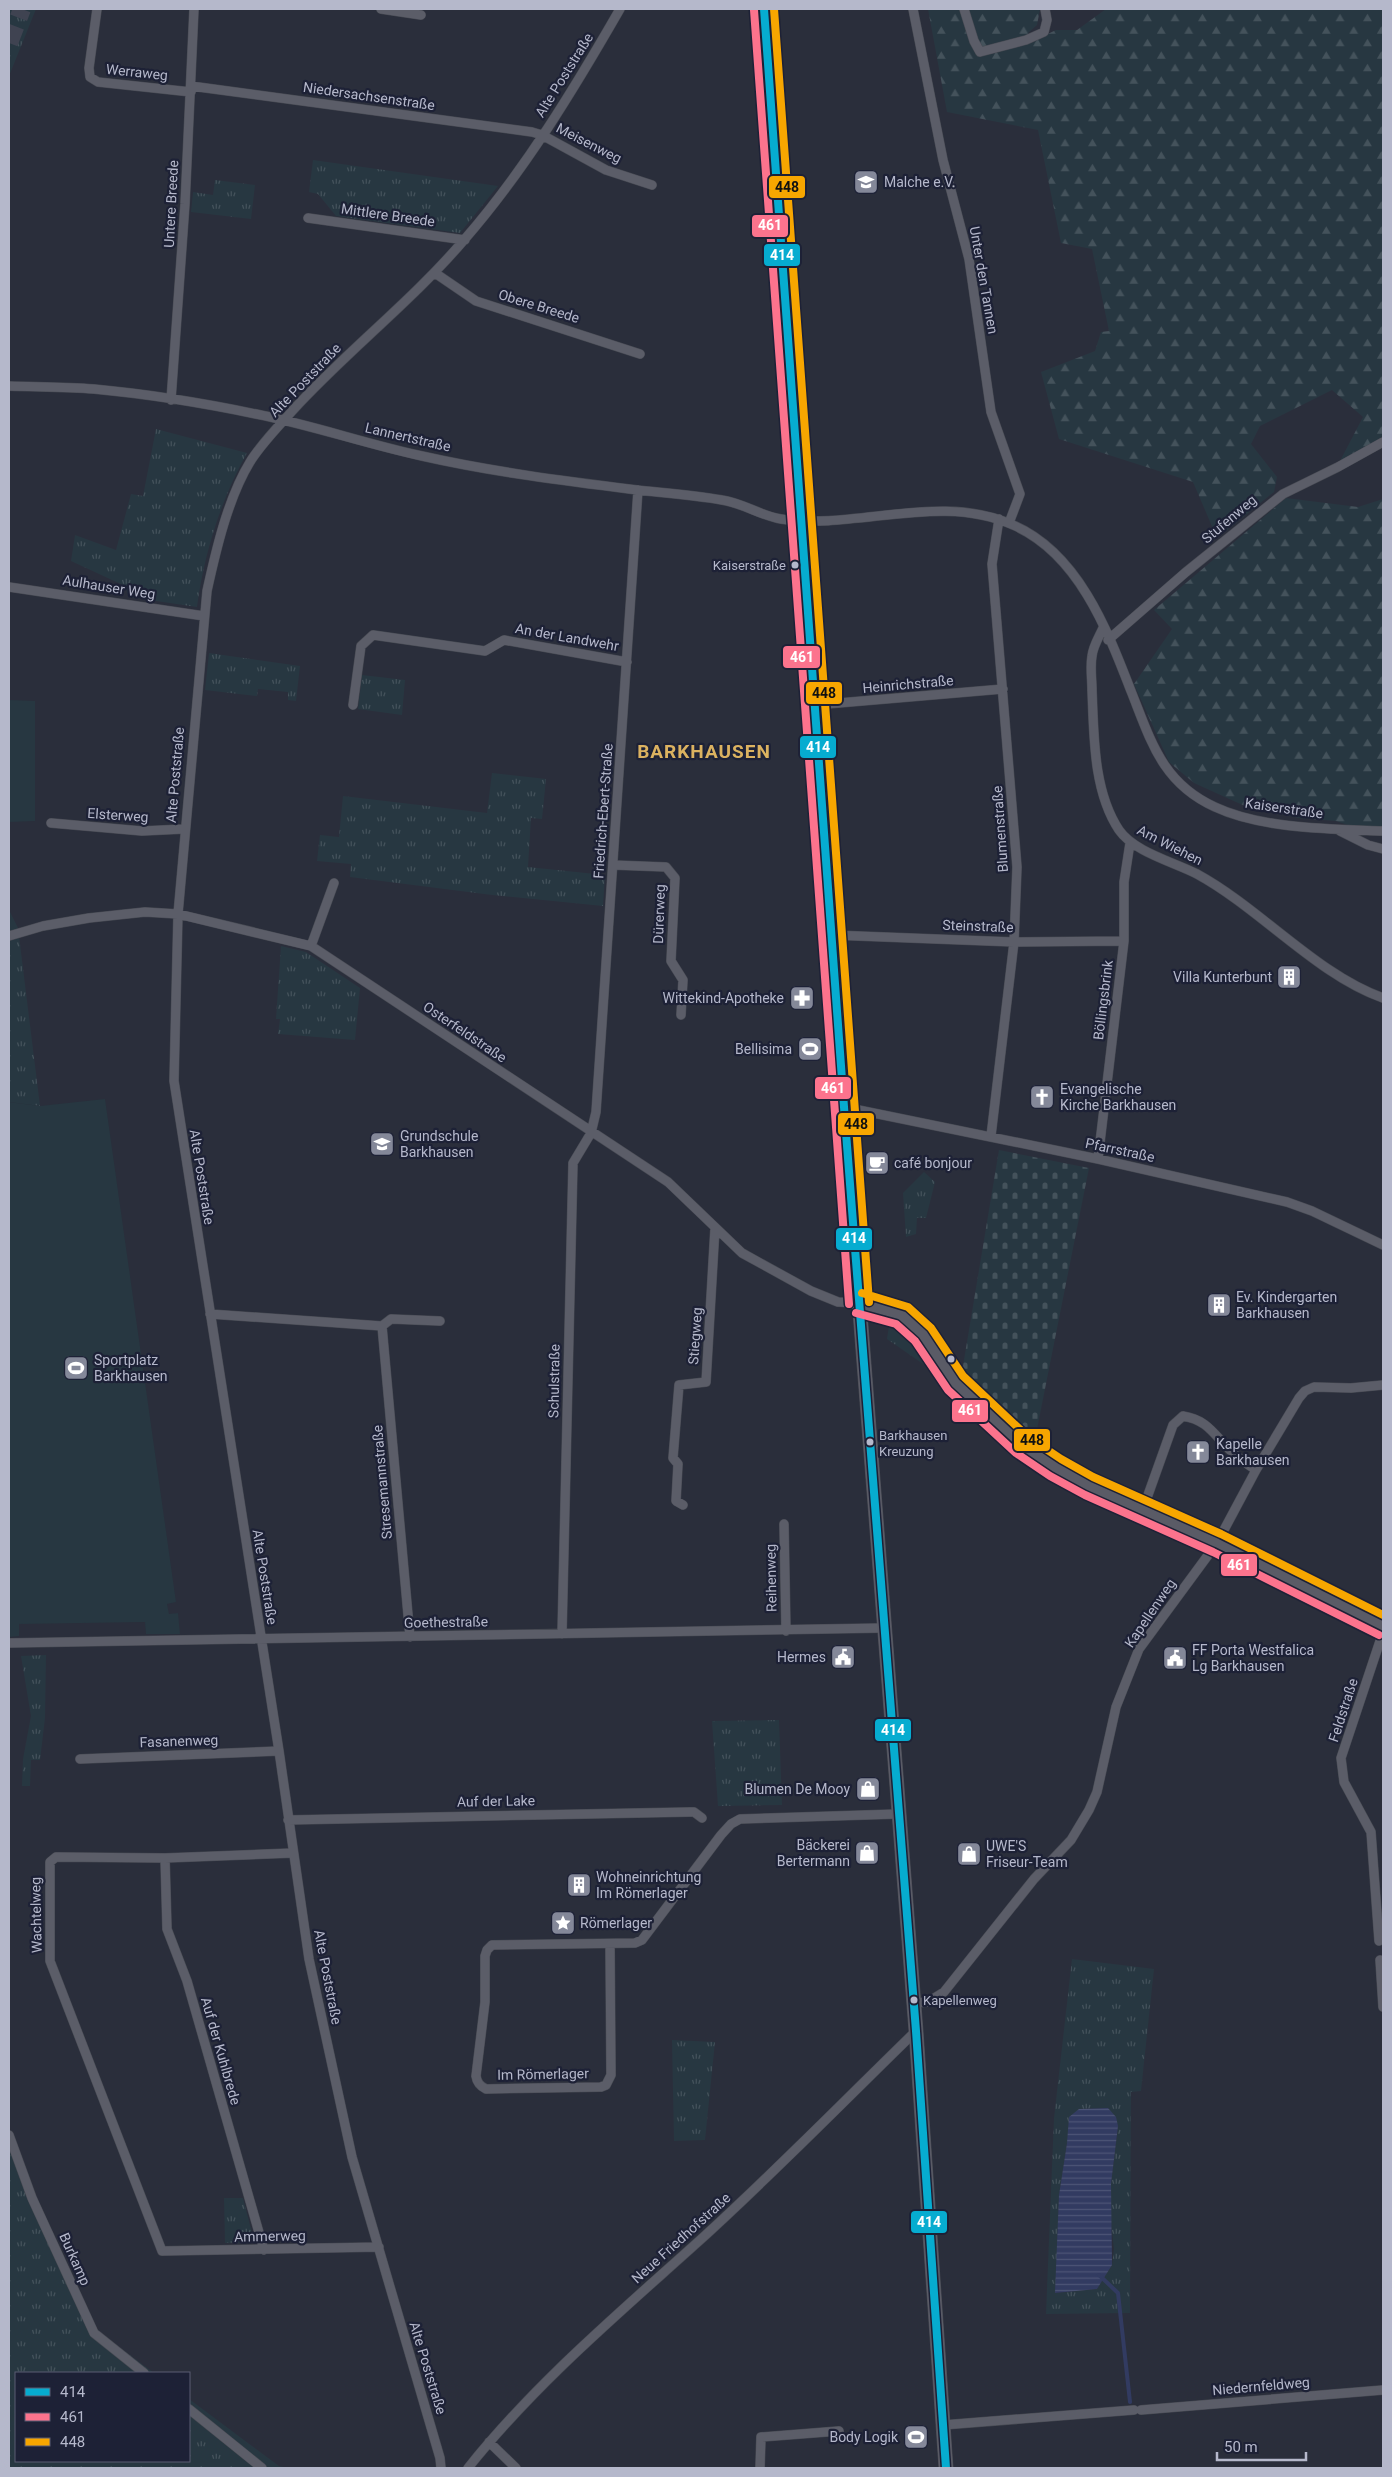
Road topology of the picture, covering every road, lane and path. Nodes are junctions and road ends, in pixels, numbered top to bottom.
1 (97, 9) edge
2 (194, 9) edge
3 (381, 9) edge
4 (620, 9) edge
5 (764, 9) edge
6 (913, 9) edge
7 (964, 9) edge
8 (1046, 9) edge
9 (421, 14) dead end
10 (191, 89) junction
11 (542, 135) junction
12 (652, 185) dead end
13 (308, 218) dead end
14 (465, 240) junction
15 (435, 273) junction
16 (640, 354) dead end
17 (9, 386) edge
18 (171, 400) junction
19 (284, 420) junction
20 (1383, 442) edge
21 (638, 490) junction
22 (999, 519) junction
23 (800, 520) junction
24 (1009, 523) junction
25 (9, 587) edge
26 (204, 616) junction
27 (1103, 628) junction
28 (1108, 640) junction
29 (627, 662) junction
30 (1003, 689) junction
31 (353, 705) dead end
32 (815, 705) junction
33 (51, 823) dead end
34 (184, 829) junction
35 (1335, 829) junction
36 (1383, 831) edge
37 (1130, 843) junction
38 (1383, 849) edge
39 (613, 865) junction
40 (334, 883) dead end
41 (178, 914) junction
42 (832, 935) junction
43 (9, 936) edge
44 (1124, 941) junction
45 (1014, 942) junction
46 (310, 946) junction
47 (1383, 998) edge
48 (682, 1015) dead end
49 (844, 1107) junction
50 (591, 1132) junction
51 (991, 1136) junction
52 (1098, 1159) junction
53 (716, 1228) junction
54 (1383, 1245) edge
55 (859, 1303) junction
56 (210, 1314) junction
57 (440, 1321) dead end
58 (382, 1326) junction
59 (1383, 1385) edge
60 (1256, 1470) junction
61 (684, 1505) dead end
62 (1143, 1509) junction
63 (784, 1524) dead end
64 (1217, 1543) junction
65 (1383, 1626) edge
66 (884, 1628) junction
67 (786, 1631) junction
68 (1383, 1632) edge
69 (562, 1634) junction
70 (410, 1637) junction
71 (261, 1640) junction
72 (9, 1643) edge
73 (279, 1750) junction
74 (80, 1759) dead end
75 (898, 1814) junction
76 (702, 1818) dead end
77 (288, 1820) junction
78 (293, 1853) junction
79 (164, 1858) junction
80 (1379, 1941) dead end
81 (610, 1944) junction
82 (1380, 1960) dead end
83 (1382, 1974) edge
84 (913, 2003) junction
85 (1383, 2007) edge
86 (916, 2031) junction
87 (9, 2135) edge
88 (379, 2247) junction
89 (264, 2250) junction
90 (162, 2251) joint
91 (143, 2372) edge
92 (1383, 2390) edge
93 (190, 2410) edge
94 (943, 2425) junction
95 (839, 2431) dead end
96 (489, 2442) junction
97 (262, 2468) edge
98 (441, 2468) edge
99 (468, 2468) edge
100 (516, 2468) edge
101 (760, 2468) edge
102 (946, 2468) edge

1 - 10 street, Werraweg
2 - 10 street, Untere Breede
3 - 9 street
4 - 11 street, Alte Poststraße
5 - 23 main road
6 - 24 street, Unter den Tannen
7 - 8 street
10 - 11 street, Niedersachsenstraße
10 - 18 street, Untere Breede
11 - 12 street, Meisenweg
11 - 14 street, Alte Poststraße
13 - 14 street, Mittlere Breede
14 - 15 street, Alte Poststraße
15 - 16 street, Obere Breede
15 - 19 street, Alte Poststraße
17 - 18 street, Lannertstraße
18 - 19 street, Lannertstraße
19 - 21 street, Lannertstraße
19 - 26 street, Alte Poststraße
20 - 28 street, Stufenweg
21 - 23 street, Lannertstraße
21 - 29 street, Friedrich-Ebert-Straße
22 - 23 street, Kaiserstraße
22 - 24 street, Kaiserstraße
22 - 30 street, Blumenstraße
23 - 32 main road
24 - 27 street, Kaiserstraße
25 - 26 street, Aulhauser Weg
26 - 34 street, Alte Poststraße
27 - 28 street, Kaiserstraße
27 - 37 street, Am Wiehen
28 - 35 street, Kaiserstraße
29 - 31 street, An der Landwehr
29 - 39 street, Friedrich-Ebert-Straße
30 - 32 street, Heinrichstraße
30 - 45 street, Blumenstraße
32 - 42 main road
33 - 34 street, Elsterweg
34 - 41 street, Alte Poststraße
35 - 36 street, Kaiserstraße
35 - 38 street
37 - 44 street, Böllingsbrink
37 - 47 street, Am Wiehen
39 - 48 street, Dürerweg
39 - 50 street, Friedrich-Ebert-Straße
40 - 46 street
41 - 43 street, Osterfeldstraße
41 - 46 street, Osterfeldstraße
41 - 56 street, Alte Poststraße
42 - 45 street, Steinstraße
42 - 49 main road
44 - 45 street, Steinstraße
44 - 52 street, Böllingsbrink
45 - 51 street, Blumenstraße
46 - 50 street, Osterfeldstraße
49 - 51 street, Pfarrstraße
49 - 55 main road
50 - 53 street, Osterfeldstraße
50 - 69 street, Schulstraße
51 - 52 street, Pfarrstraße
52 - 54 street, Pfarrstraße
53 - 55 street, Osterfeldstraße
53 - 61 street, Stiegweg
55 - 62 main road
55 - 66 main road
56 - 58 street
56 - 71 street, Alte Poststraße
57 - 58 street
58 - 70 street, Stresemannstraße
59 - 60 street, Kapellenweg
60 - 62 street
60 - 64 street, Kapellenweg
62 - 64 main road
63 - 67 street, Reihenweg
64 - 65 main road
64 - 84 street, Kapellenweg
66 - 67 street, Goethestraße
66 - 75 main road
67 - 69 street, Goethestraße
68 - 80 street, Feldstraße
69 - 70 street, Goethestraße
70 - 71 street, Goethestraße
71 - 72 street, Goethestraße
71 - 73 street, Alte Poststraße
73 - 74 street, Fasanenweg
73 - 77 street, Alte Poststraße
75 - 81 street, Im Römerlager
75 - 84 main road
76 - 77 street, Auf der Lake
77 - 78 street, Alte Poststraße
78 - 79 street, Wachtelweg
78 - 88 street, Alte Poststraße
79 - 89 street, Auf der Kuhlbrede
79 - 90 street, Wachtelweg
81 - 81 street, Im Römerlager
82 - 83 street
83 - 85 street
84 - 86 main road
86 - 94 main road
86 - 96 street, Neue Friedhofstraße
87 - 91 street, Burkamp
88 - 89 street, Ammerweg
88 - 98 street, Alte Poststraße
89 - 90 street, Ammerweg
92 - 94 street, Niedernfeldweg
93 - 97 street
94 - 102 main road
95 - 101 street
96 - 99 street, Neue Friedhofstraße
96 - 100 street

